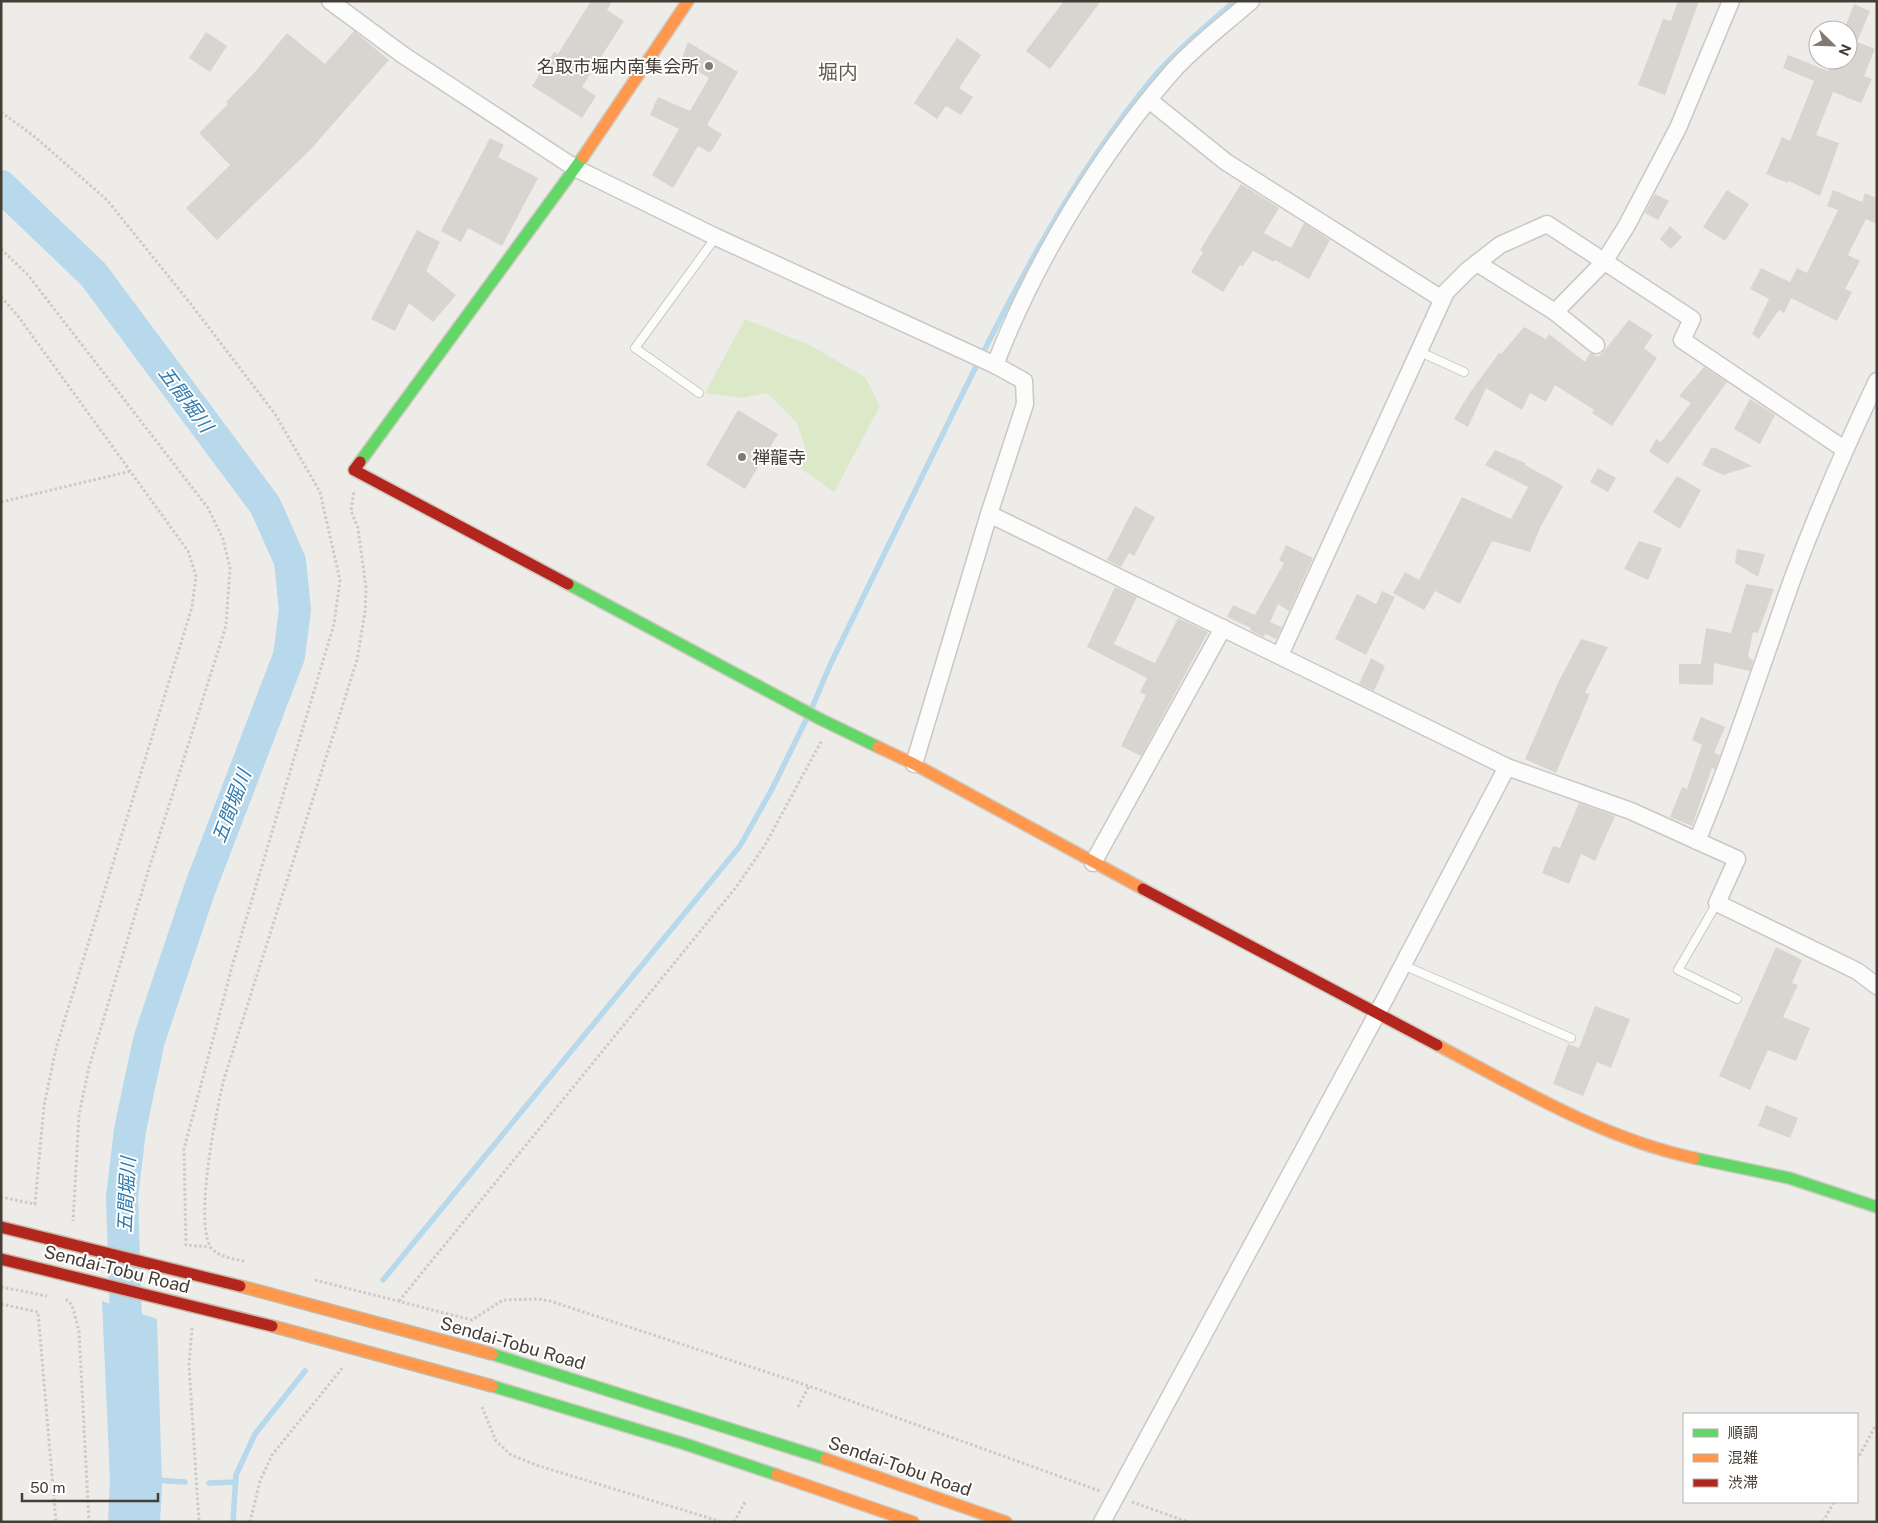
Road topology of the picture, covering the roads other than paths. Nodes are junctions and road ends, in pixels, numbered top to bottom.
1 (330, 1) edge
2 (688, 1) edge
3 (1251, 1) edge
4 (1731, 1) edge
5 (1149, 100) junction
6 (575, 168) junction
7 (716, 237) junction
8 (1604, 262) junction
9 (1477, 263) junction
10 (1442, 299) junction
11 (1555, 312) junction
12 (1596, 345) dead end
13 (1418, 351) junction
14 (986, 361) junction
15 (1464, 372) dead end
16 (1877, 380) edge
17 (699, 393) dead end
18 (1844, 449) junction
19 (989, 514) junction
20 (1224, 628) junction
21 (1280, 655) junction
22 (914, 764) junction
23 (1507, 767) junction
24 (1697, 841) junction
25 (1093, 863) junction
26 (1717, 903) junction
27 (1402, 965) junction
28 (1877, 986) edge
29 (1737, 1000) dead end
30 (1377, 1014) junction
31 (1571, 1038) dead end
32 (1877, 1207) edge
33 (1, 1227) edge
34 (1, 1259) edge
35 (914, 1522) edge
36 (1006, 1522) edge
37 (1102, 1522) edge

1 - 6 street
2 - 6 main road
3 - 5 street
4 - 8 street
5 - 10 street
5 - 14 street
6 - 7 street
6 - 22 main road
7 - 14 street
7 - 17 lane
8 - 9 street
8 - 11 street
8 - 18 street
9 - 10 street
9 - 11 street
10 - 13 street
11 - 12 street
13 - 15 lane
13 - 21 street
14 - 19 street
16 - 18 street
18 - 24 street
19 - 20 street
19 - 22 street
20 - 21 street
20 - 25 street
21 - 23 street
22 - 25 main road
23 - 24 street
23 - 27 street
24 - 26 street
25 - 30 main road
26 - 28 street
26 - 29 lane
27 - 30 street
27 - 31 lane
30 - 32 main road
30 - 37 street
33 - 36 main road, Sendai-Tobu Road, bridge
34 - 35 main road, Sendai-Tobu Road, bridge

